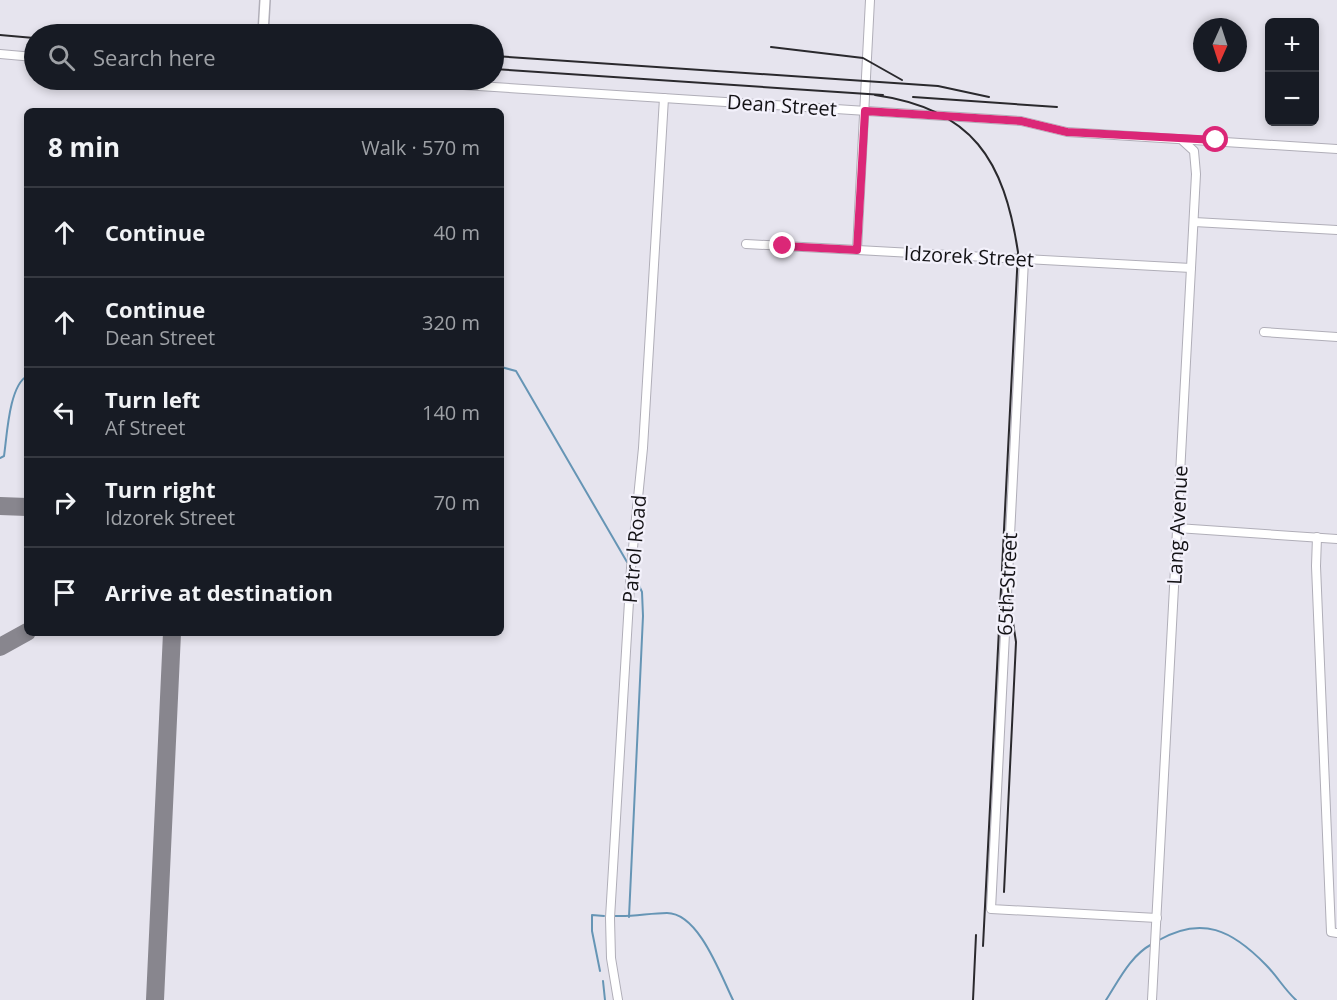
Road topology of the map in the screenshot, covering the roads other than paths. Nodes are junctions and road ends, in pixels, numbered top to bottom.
1 (265, 0) edge
2 (870, 0) edge
3 (264, 24) edge
4 (0, 54) edge
5 (24, 56) edge
6 (504, 88) edge
7 (664, 98) junction
8 (865, 111) junction
9 (1179, 139) junction
10 (1337, 149) edge
11 (1194, 222) junction
12 (1337, 230) edge
13 (746, 244) dead end
14 (857, 250) junction
15 (1024, 260) junction
16 (1191, 268) junction
17 (1264, 332) dead end
18 (1337, 337) edge
19 (1177, 528) junction
20 (1317, 537) junction
21 (1337, 538) edge
22 (1157, 918) junction
23 (1334, 932) edge
24 (618, 1000) edge
25 (1152, 1000) edge

1 - 3 street
2 - 8 street
4 - 5 street
6 - 7 street, Dean Street
7 - 8 street, Dean Street
7 - 24 street, Patrol Road
8 - 9 street, Dean Street
8 - 14 street
9 - 10 street, Dean Street
9 - 11 street, Lang Avenue
11 - 12 street
11 - 16 street, Lang Avenue
13 - 14 street, Idzorek Street
14 - 15 street, Idzorek Street
15 - 16 street, Idzorek Street
15 - 22 street, 65th Street
16 - 19 street, Lang Avenue
17 - 18 street
19 - 20 street
19 - 22 street, Lang Avenue
20 - 21 street
20 - 23 street
22 - 25 street, Lang Avenue

